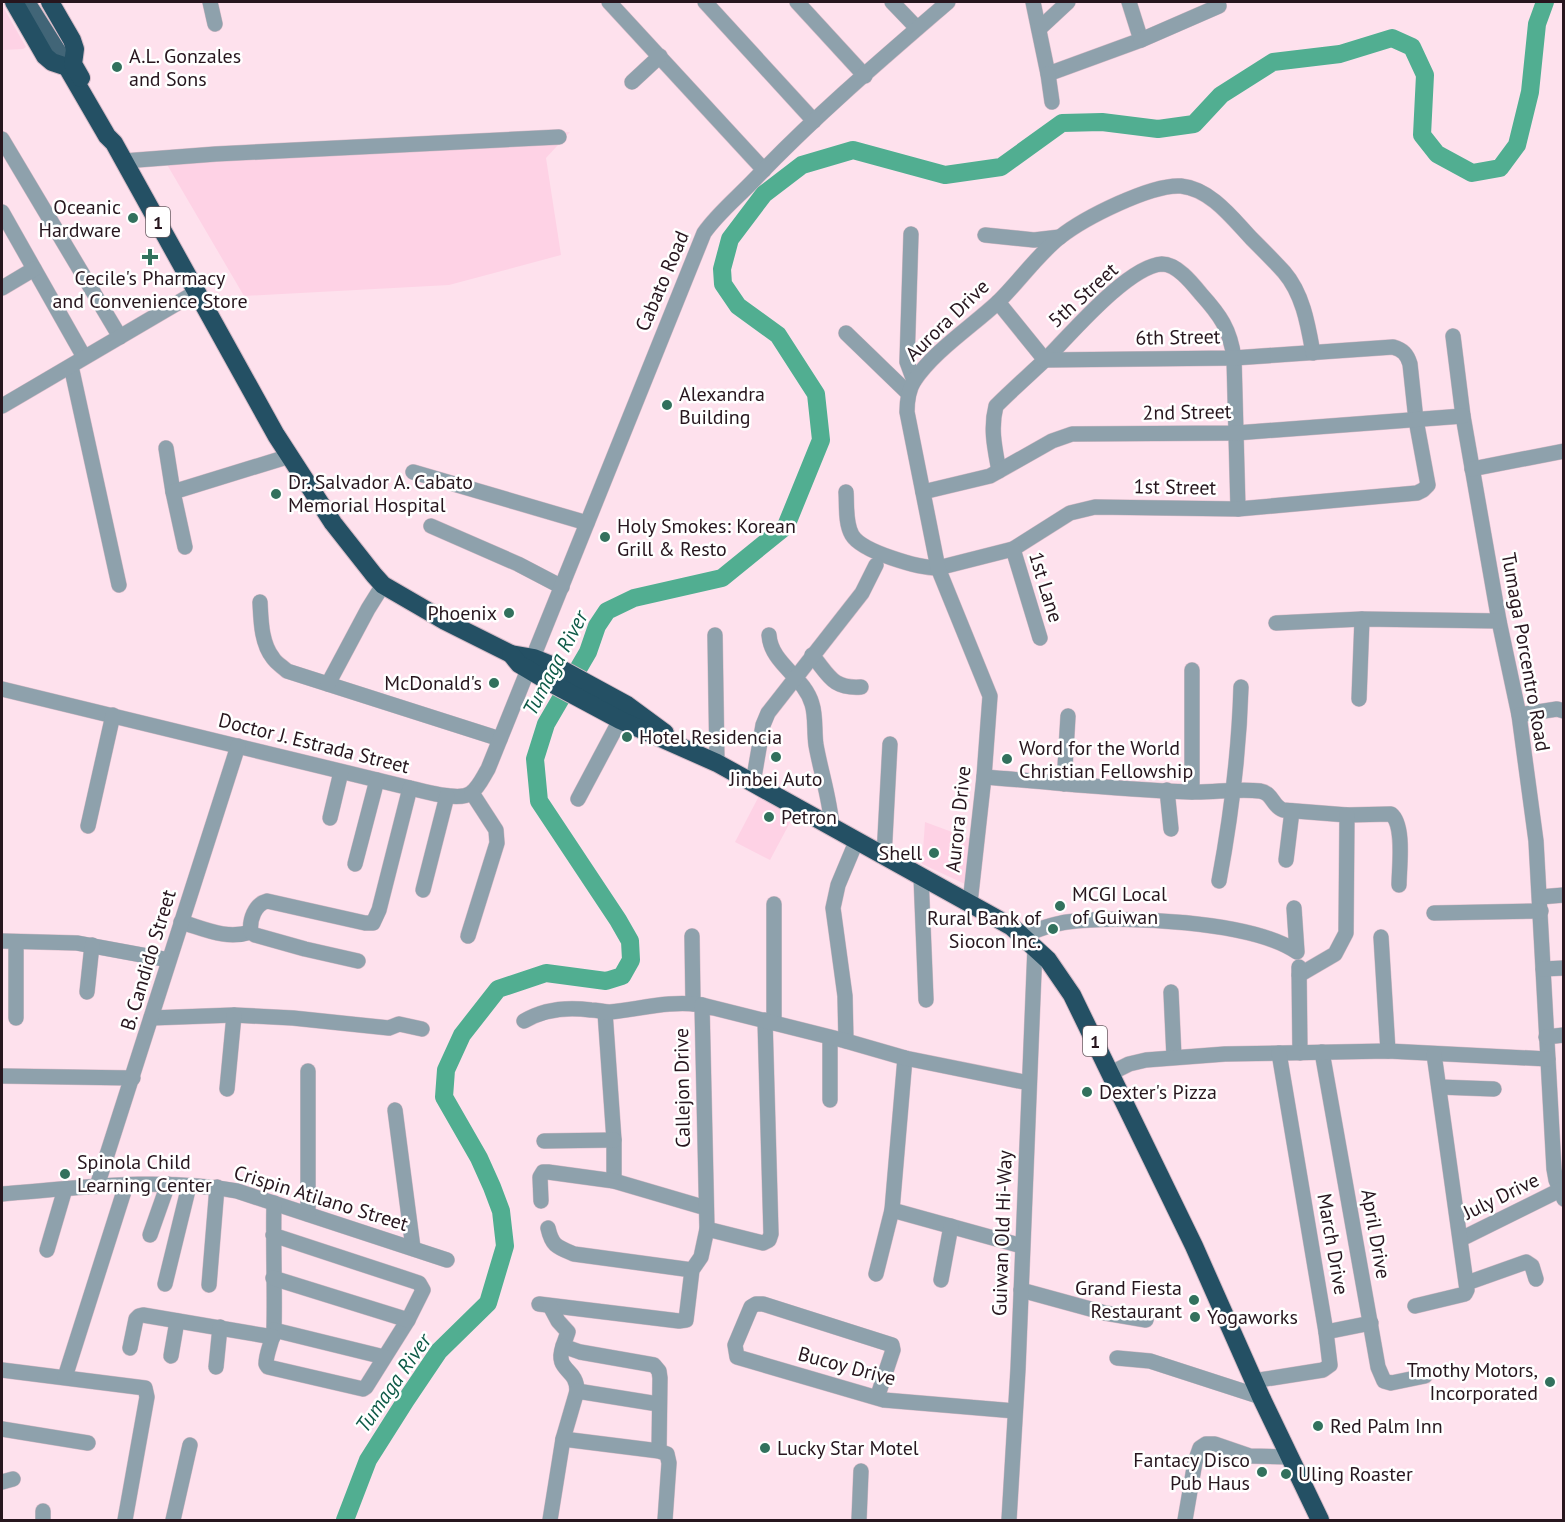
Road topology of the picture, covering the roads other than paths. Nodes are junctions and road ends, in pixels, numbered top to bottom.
1 (14, 2) edge
2 (26, 2) edge
3 (38, 2) edge
4 (50, 2) edge
5 (210, 2) edge
6 (609, 2) edge
7 (705, 2) edge
8 (797, 2) edge
9 (892, 2) edge
10 (948, 2) edge
11 (1033, 2) edge
12 (1068, 2) edge
13 (1129, 2) edge
14 (1219, 6) dead end
15 (215, 24) dead end
16 (917, 28) junction
17 (1040, 29) junction
18 (1141, 40) junction
19 (660, 57) junction
20 (70, 66) junction
21 (1048, 74) junction
22 (865, 76) junction
23 (632, 82) dead end
24 (1052, 102) dead end
25 (814, 122) junction
26 (559, 137) dead end
27 (2, 139) edge
28 (119, 152) junction
29 (764, 170) junction
30 (2, 212) edge
31 (911, 234) dead end
32 (985, 235) dead end
33 (1060, 237) junction
34 (34, 269) junction
35 (2, 288) edge
36 (198, 291) junction
37 (998, 302) junction
38 (846, 333) dead end
39 (1453, 336) dead end
40 (120, 337) junction
41 (1312, 353) junction
42 (1234, 358) junction
43 (1045, 360) junction
44 (77, 362) junction
45 (911, 387) junction
46 (2, 406) edge
47 (1463, 416) junction
48 (1416, 420) junction
49 (1236, 433) junction
50 (166, 448) dead end
51 (1563, 451) edge
52 (290, 456) junction
53 (1472, 469) junction
54 (999, 471) junction
55 (413, 472) dead end
56 (173, 492) junction
57 (846, 492) dead end
58 (923, 492) junction
59 (1238, 509) junction
60 (587, 523) junction
61 (432, 526) dead end
62 (185, 546) dead end
63 (1012, 549) junction
64 (876, 565) dead end
65 (939, 568) junction
66 (119, 585) dead end
67 (383, 585) junction
68 (562, 586) junction
69 (260, 602) dead end
70 (1362, 619) junction
71 (1499, 621) junction
72 (1276, 623) dead end
73 (715, 634) dead end
74 (769, 635) dead end
75 (1040, 638) dead end
76 (812, 655) junction
77 (531, 664) junction
78 (1192, 670) dead end
79 (797, 678) junction
80 (328, 684) junction
81 (861, 687) dead end
82 (1241, 687) dead end
83 (2, 689) edge
84 (593, 696) junction
85 (1359, 699) dead end
86 (1563, 711) edge
87 (113, 715) junction
88 (1519, 715) junction
89 (1068, 716) dead end
90 (620, 720) junction
91 (500, 739) junction
92 (672, 742) junction
93 (890, 744) dead end
94 (238, 746) junction
95 (717, 763) junction
96 (341, 772) junction
97 (984, 777) junction
98 (376, 780) junction
99 (753, 783) junction
100 (1064, 784) junction
101 (410, 788) junction
102 (1167, 790) junction
103 (1233, 791) junction
104 (1192, 792) junction
105 (471, 793) junction
106 (447, 796) junction
107 (578, 799) dead end
108 (1292, 811) junction
109 (1347, 815) junction
110 (330, 818) dead end
111 (88, 826) dead end
112 (832, 827) junction
113 (1170, 829) dead end
114 (856, 842) junction
115 (884, 857) junction
116 (1286, 860) dead end
117 (355, 864) dead end
118 (921, 876) junction
119 (1219, 881) dead end
120 (1399, 885) dead end
121 (423, 890) dead end
122 (1563, 895) edge
123 (969, 903) junction
124 (774, 904) dead end
125 (1540, 904) junction
126 (1294, 908) dead end
127 (1434, 913) dead end
128 (181, 922) junction
129 (251, 932) junction
130 (468, 936) dead end
131 (692, 936) dead end
132 (1381, 937) dead end
133 (1029, 941) junction
134 (9, 942) edge
135 (92, 945) junction
136 (1297, 952) junction
137 (169, 960) junction
138 (358, 961) dead end
139 (1563, 968) edge
140 (1543, 969) junction
141 (1299, 975) junction
142 (87, 992) dead end
143 (1171, 992) dead end
144 (926, 1000) dead end
145 (697, 1004) junction
146 (605, 1012) junction
147 (234, 1015) junction
148 (151, 1017) junction
149 (16, 1018) dead end
150 (525, 1021) dead end
151 (769, 1022) junction
152 (422, 1029) dead end
153 (1563, 1035) edge
154 (1546, 1037) junction
155 (838, 1039) junction
156 (1322, 1052) junction
157 (1388, 1052) junction
158 (1279, 1053) junction
159 (1300, 1053) junction
160 (1434, 1054) junction
161 (1174, 1057) junction
162 (905, 1058) junction
163 (1548, 1059) junction
164 (308, 1071) dead end
165 (1111, 1073) junction
166 (2, 1076) edge
167 (133, 1078) junction
168 (1029, 1083) junction
169 (1439, 1087) junction
170 (227, 1089) dead end
171 (1494, 1089) dead end
172 (830, 1100) dead end
173 (395, 1110) dead end
174 (614, 1140) junction
175 (543, 1141) dead end
176 (1558, 1148) edge
177 (614, 1181) junction
178 (168, 1184) junction
179 (126, 1185) junction
180 (97, 1186) junction
181 (189, 1186) junction
182 (217, 1188) junction
183 (65, 1189) junction
184 (2, 1194) edge
185 (1562, 1195) edge
186 (541, 1201) dead end
187 (274, 1203) junction
188 (706, 1208) junction
189 (892, 1210) junction
190 (308, 1214) junction
191 (951, 1226) junction
192 (548, 1228) dead end
193 (706, 1229) junction
194 (150, 1235) dead end
195 (273, 1235) junction
196 (1461, 1239) junction
197 (1022, 1246) junction
198 (413, 1248) junction
199 (47, 1250) dead end
200 (447, 1260) dead end
201 (692, 1270) junction
202 (876, 1274) dead end
203 (273, 1278) junction
204 (1536, 1279) dead end
205 (941, 1280) dead end
206 (1467, 1283) junction
207 (165, 1284) dead end
208 (209, 1285) dead end
209 (1021, 1290) junction
210 (1415, 1306) dead end
211 (408, 1320) junction
212 (1146, 1320) dead end
213 (177, 1321) junction
214 (1371, 1323) junction
215 (220, 1327) junction
216 (1326, 1332) junction
217 (273, 1333) junction
218 (564, 1346) junction
219 (130, 1348) dead end
220 (171, 1356) dead end
221 (384, 1357) junction
222 (1117, 1358) dead end
223 (216, 1367) dead end
224 (2, 1370) edge
225 (1425, 1376) dead end
226 (65, 1377) junction
227 (1257, 1389) junction
228 (577, 1391) junction
229 (877, 1398) junction
230 (658, 1404) junction
231 (1015, 1411) junction
232 (2, 1429) edge
233 (563, 1438) junction
234 (88, 1443) dead end
235 (190, 1444) dead end
236 (658, 1452) junction
237 (1289, 1457) junction
238 (861, 1472) dead end
239 (125, 1521) edge
240 (173, 1521) edge
241 (550, 1521) edge
242 (665, 1521) edge
243 (859, 1521) edge
244 (1009, 1521) edge
245 (1185, 1521) edge
246 (1320, 1521) edge

1 - 20 highway
2 - 20 main road
3 - 20 main road
4 - 20 highway
5 - 15 street
6 - 19 street
7 - 25 street
8 - 22 street
9 - 16 street
10 - 16 street, Cabato Road
11 - 17 street
12 - 17 street
13 - 18 street
14 - 18 street
16 - 22 street, Cabato Road
17 - 21 street
18 - 21 street
19 - 23 street
19 - 29 street
20 - 28 highway
21 - 24 street
22 - 25 street, Cabato Road
25 - 29 street, Cabato Road
26 - 28 street
27 - 40 street
28 - 36 highway, 1
29 - 60 street, Cabato Road
30 - 34 street
31 - 45 street
32 - 33 street
33 - 37 street, Aurora Drive
33 - 41 street, Aurora Drive
34 - 35 street
34 - 44 street
36 - 40 street
36 - 52 highway, 1
37 - 43 street
37 - 45 street, Aurora Drive
38 - 45 street
39 - 47 street, Tumaga Porcentro Road
40 - 44 street
41 - 42 street, 6th Street
41 - 48 street, 6th Street
42 - 43 street, 6th Street
42 - 43 street, 5th Street
42 - 49 street
43 - 54 street, 5th Street
44 - 46 street
44 - 66 street
45 - 58 street, Aurora Drive
47 - 48 street, 2nd Street
47 - 53 street, Tumaga Porcentro Road
48 - 49 street, 2nd Street
48 - 59 street, 1st Street
49 - 54 street, 2nd Street
49 - 59 street
50 - 56 street
51 - 53 street
52 - 56 street
52 - 67 highway, 1
53 - 71 street, Tumaga Porcentro Road
54 - 58 street, 2nd Street
55 - 60 street
56 - 62 street
57 - 65 street
58 - 65 street, Aurora Drive
59 - 63 street, 1st Street
60 - 68 street, Cabato Road
61 - 68 street
63 - 65 street, 1st Street
63 - 75 street, 1st Lane
64 - 76 street
65 - 97 street, Aurora Drive
67 - 77 highway, 1
67 - 80 street
68 - 77 street, Cabato Road
69 - 80 street
70 - 71 street
70 - 72 street
70 - 85 street
71 - 88 street, Tumaga Porcentro Road
73 - 95 street
74 - 79 street
76 - 79 street
76 - 81 street
77 - 84 highway, 1
77 - 91 street
78 - 104 street
79 - 99 street
79 - 112 street
80 - 91 street
82 - 103 street
83 - 87 street, Doctor J. Estrada Street
84 - 90 highway, 1
84 - 92 highway, 1
86 - 88 street
87 - 94 street, Doctor J. Estrada Street
87 - 111 street
88 - 125 street, Tumaga Porcentro Road
89 - 100 street
90 - 92 highway, 1
90 - 107 street
91 - 105 street
92 - 95 highway, 1
93 - 115 street
94 - 96 street, Doctor J. Estrada Street
94 - 128 street, B. Candido Street
95 - 99 highway, 1
96 - 98 street, Doctor J. Estrada Street
96 - 110 street
97 - 100 street
97 - 123 street, Aurora Drive
98 - 101 street, Doctor J. Estrada Street
98 - 117 street
99 - 112 highway, 1
100 - 102 street
101 - 106 street, Doctor J. Estrada Street
101 - 129 street
102 - 104 street
102 - 113 street
103 - 104 street
103 - 108 street
103 - 119 street
105 - 106 street, Doctor J. Estrada Street
105 - 130 street
106 - 121 street
108 - 109 street
108 - 116 street
109 - 120 street
109 - 141 street
112 - 114 highway, 1
114 - 115 highway, 1
114 - 155 street
115 - 118 highway, 1
118 - 123 highway, 1
118 - 144 street
122 - 125 street
123 - 133 highway, 1
124 - 151 street
125 - 127 street
125 - 140 street, Tumaga Porcentro Road
126 - 136 street
128 - 129 street
128 - 137 street, B. Candido Street
129 - 138 street
131 - 145 street
132 - 157 street
133 - 136 street
133 - 165 highway, 1
133 - 168 street, Guiwan Old Hi-Way
134 - 135 street
134 - 149 street
135 - 137 street
135 - 142 street
136 - 141 street
137 - 148 street, B. Candido Street
139 - 140 street
140 - 154 street, Tumaga Porcentro Road
141 - 159 street
143 - 161 street
145 - 146 street
145 - 151 street, Callejon Drive
145 - 188 street, Callejon Drive
146 - 150 street
146 - 174 street
147 - 148 street
147 - 152 street
147 - 170 street
148 - 167 street, B. Candido Street
151 - 155 street, Callejon Drive
151 - 193 street
153 - 154 street
154 - 163 street, Tumaga Porcentro Road
155 - 162 street, Callejon Drive
155 - 172 street
156 - 157 street
156 - 159 street
156 - 214 street, April Drive
157 - 160 street
158 - 159 street
158 - 161 street
158 - 216 street, March Drive
160 - 163 street
160 - 169 street
161 - 165 street
162 - 168 street, Callejon Drive
162 - 189 street
163 - 176 street, Tumaga Porcentro Road
164 - 190 street
165 - 227 highway, 1
166 - 167 street
167 - 180 street, B. Candido Street
168 - 197 street, Guiwan Old Hi-Way
169 - 171 street
169 - 196 street
173 - 198 street
174 - 175 street
174 - 177 street
176 - 185 street, Tumaga Porcentro Road
177 - 186 street
177 - 188 street
178 - 179 street, Crispin Atilano Street
178 - 181 street, Crispin Atilano Street
178 - 194 street
179 - 180 street, Crispin Atilano Street
179 - 226 street
180 - 183 street, Crispin Atilano Street
181 - 182 street, Crispin Atilano Street
181 - 207 street
182 - 187 street, Crispin Atilano Street
182 - 208 street
183 - 184 street, Crispin Atilano Street
183 - 199 street
185 - 196 street, July Drive
187 - 190 street, Crispin Atilano Street
187 - 195 street
188 - 193 street, Callejon Drive
189 - 191 street
189 - 202 street
190 - 198 street, Crispin Atilano Street
191 - 197 street
191 - 205 street
192 - 201 street
193 - 201 street, Callejon Drive
195 - 203 street
195 - 211 street
196 - 206 street
197 - 209 street, Guiwan Old Hi-Way
198 - 200 street, Crispin Atilano Street
201 - 218 street, Callejon Drive
203 - 211 street
203 - 217 street
204 - 206 street
206 - 210 street
209 - 212 street
209 - 231 street, Guiwan Old Hi-Way
211 - 221 street
213 - 215 street
213 - 219 street
213 - 220 street
214 - 216 street
214 - 225 street, April Drive
215 - 217 street
215 - 223 street
216 - 227 street, March Drive
217 - 221 street
217 - 221 street
218 - 228 street
218 - 230 street
222 - 227 street
224 - 226 street
226 - 239 street
227 - 237 highway, 1
228 - 230 street
228 - 233 street
229 - 229 street, Bucoy Drive
229 - 231 street, Bucoy Drive
230 - 236 street
231 - 244 street, Guiwan Old Hi-Way
232 - 234 street
233 - 236 street
233 - 241 street
235 - 240 street
236 - 242 street
237 - 245 street
237 - 246 highway, 1
238 - 243 street

